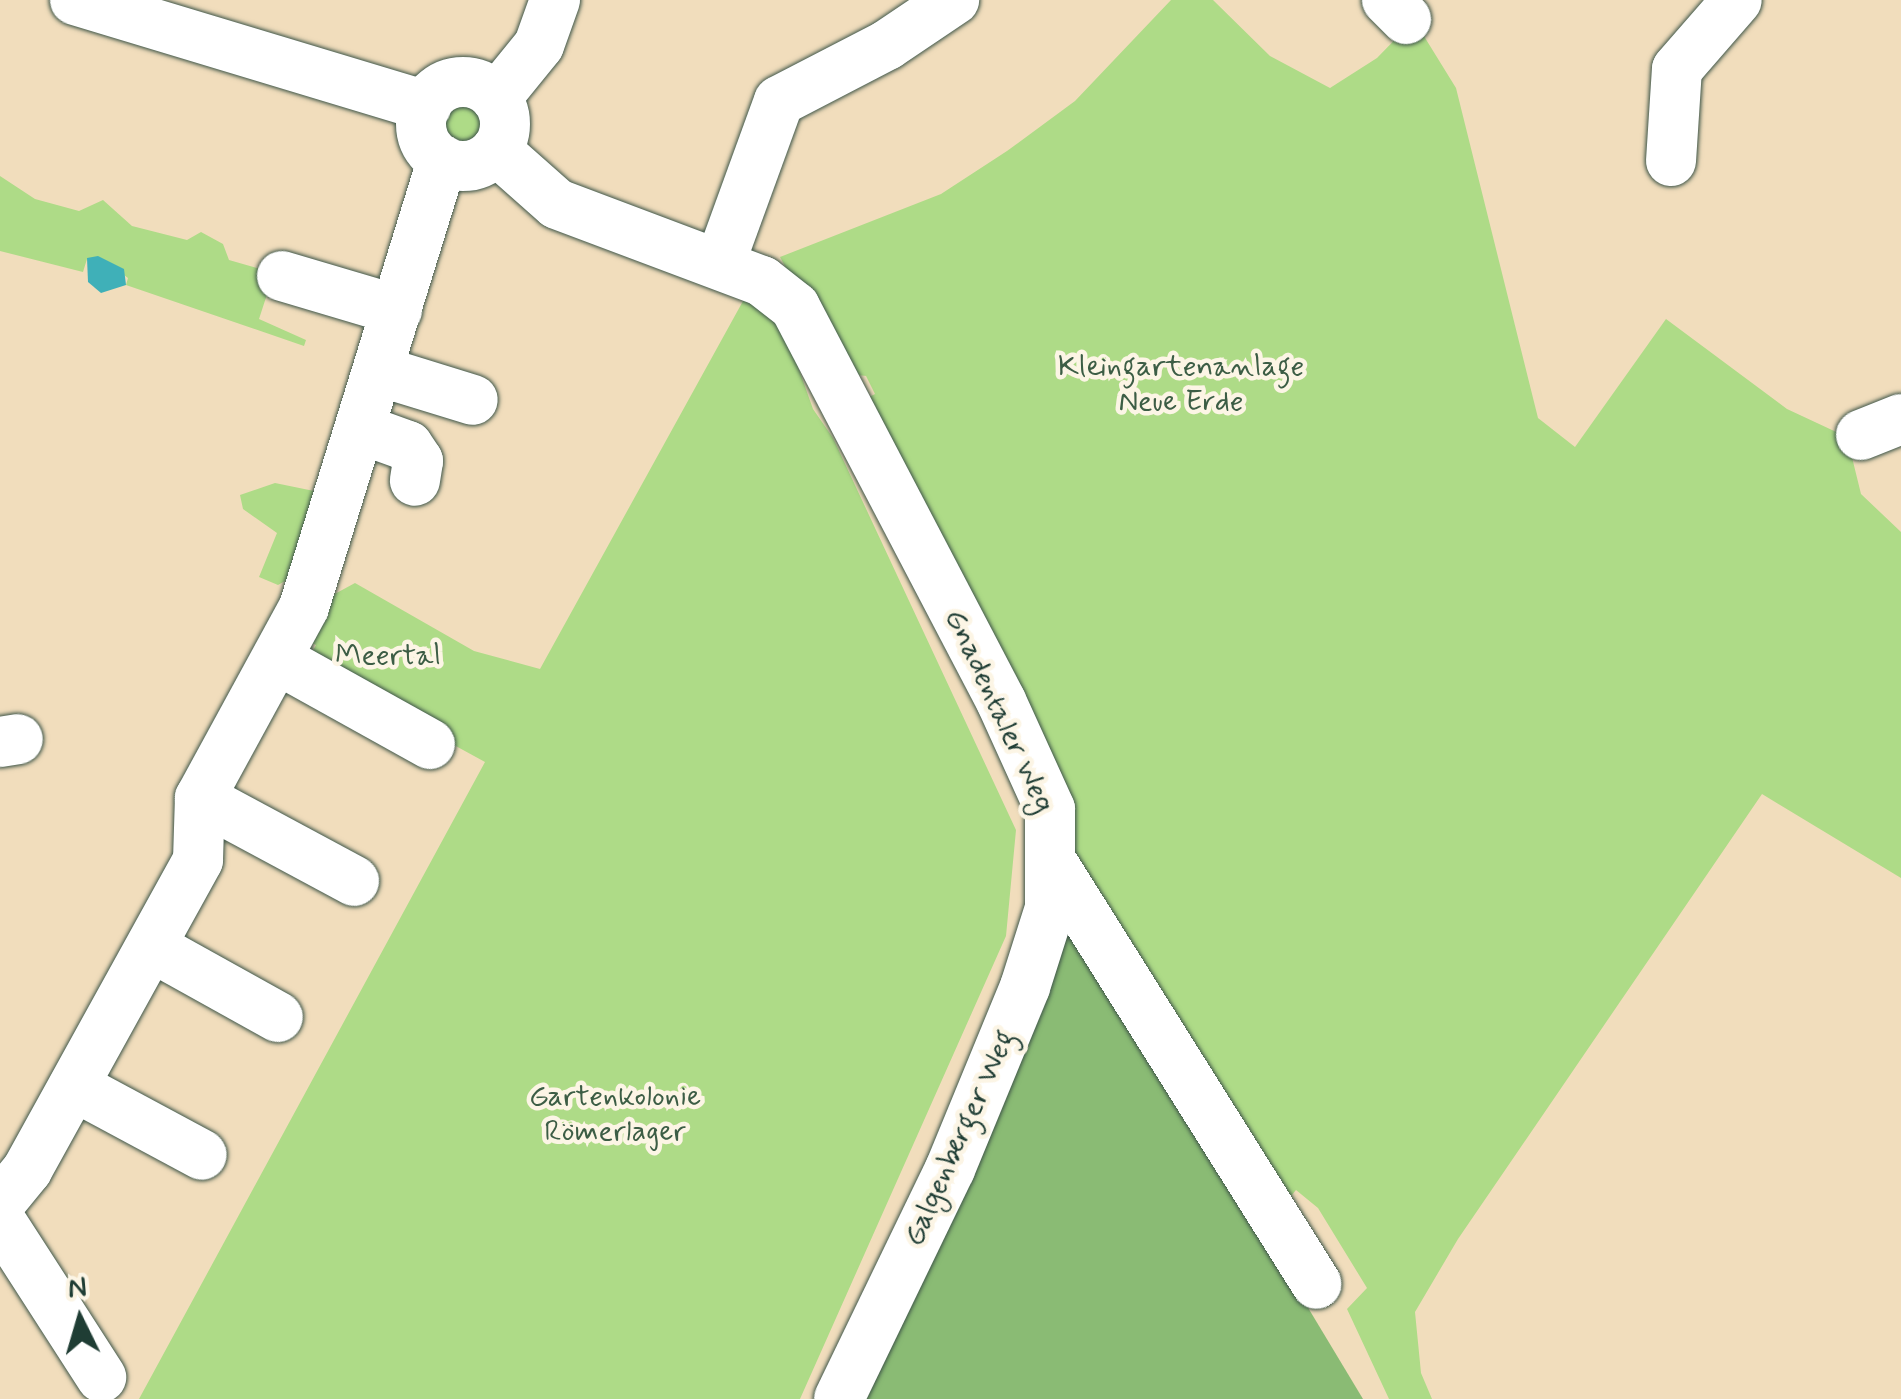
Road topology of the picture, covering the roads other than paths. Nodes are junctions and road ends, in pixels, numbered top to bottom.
1 (76, 0) edge
2 (555, 0) edge
3 (954, 0) edge
4 (1738, 0) edge
5 (496, 98) junction
6 (426, 106) junction
7 (734, 133) dead end
8 (496, 150) junction
9 (442, 160) junction
10 (1671, 161) dead end
11 (707, 258) junction
12 (282, 276) dead end
13 (397, 310) junction
14 (379, 371) junction
15 (472, 400) dead end
16 (361, 429) junction
17 (415, 481) dead end
18 (277, 659) junction
19 (430, 744) dead end
20 (200, 798) junction
21 (1055, 867) junction
22 (354, 881) dead end
23 (152, 948) junction
24 (278, 1018) dead end
25 (74, 1086) junction
26 (202, 1155) dead end
27 (0, 1203) edge
28 (0, 1220) edge
29 (1318, 1284) dead end
30 (101, 1378) dead end
31 (839, 1399) edge

1 - 6 street
2 - 5 street
3 - 11 street
4 - 10 street
5 - 6 street
5 - 8 street
6 - 9 street
7 - 11 street
8 - 9 street
8 - 11 street, Gnadentaler Weg
9 - 13 street
11 - 21 street, Gnadentaler Weg
12 - 13 street
13 - 14 street
14 - 15 street
14 - 16 street
16 - 17 street
16 - 18 street
18 - 19 street
18 - 20 street
20 - 22 street
20 - 23 street
21 - 29 street, Gnadentaler Weg
21 - 31 street, Galgenberger Weg
23 - 24 street
23 - 25 street
25 - 26 street
25 - 27 street
28 - 30 street

